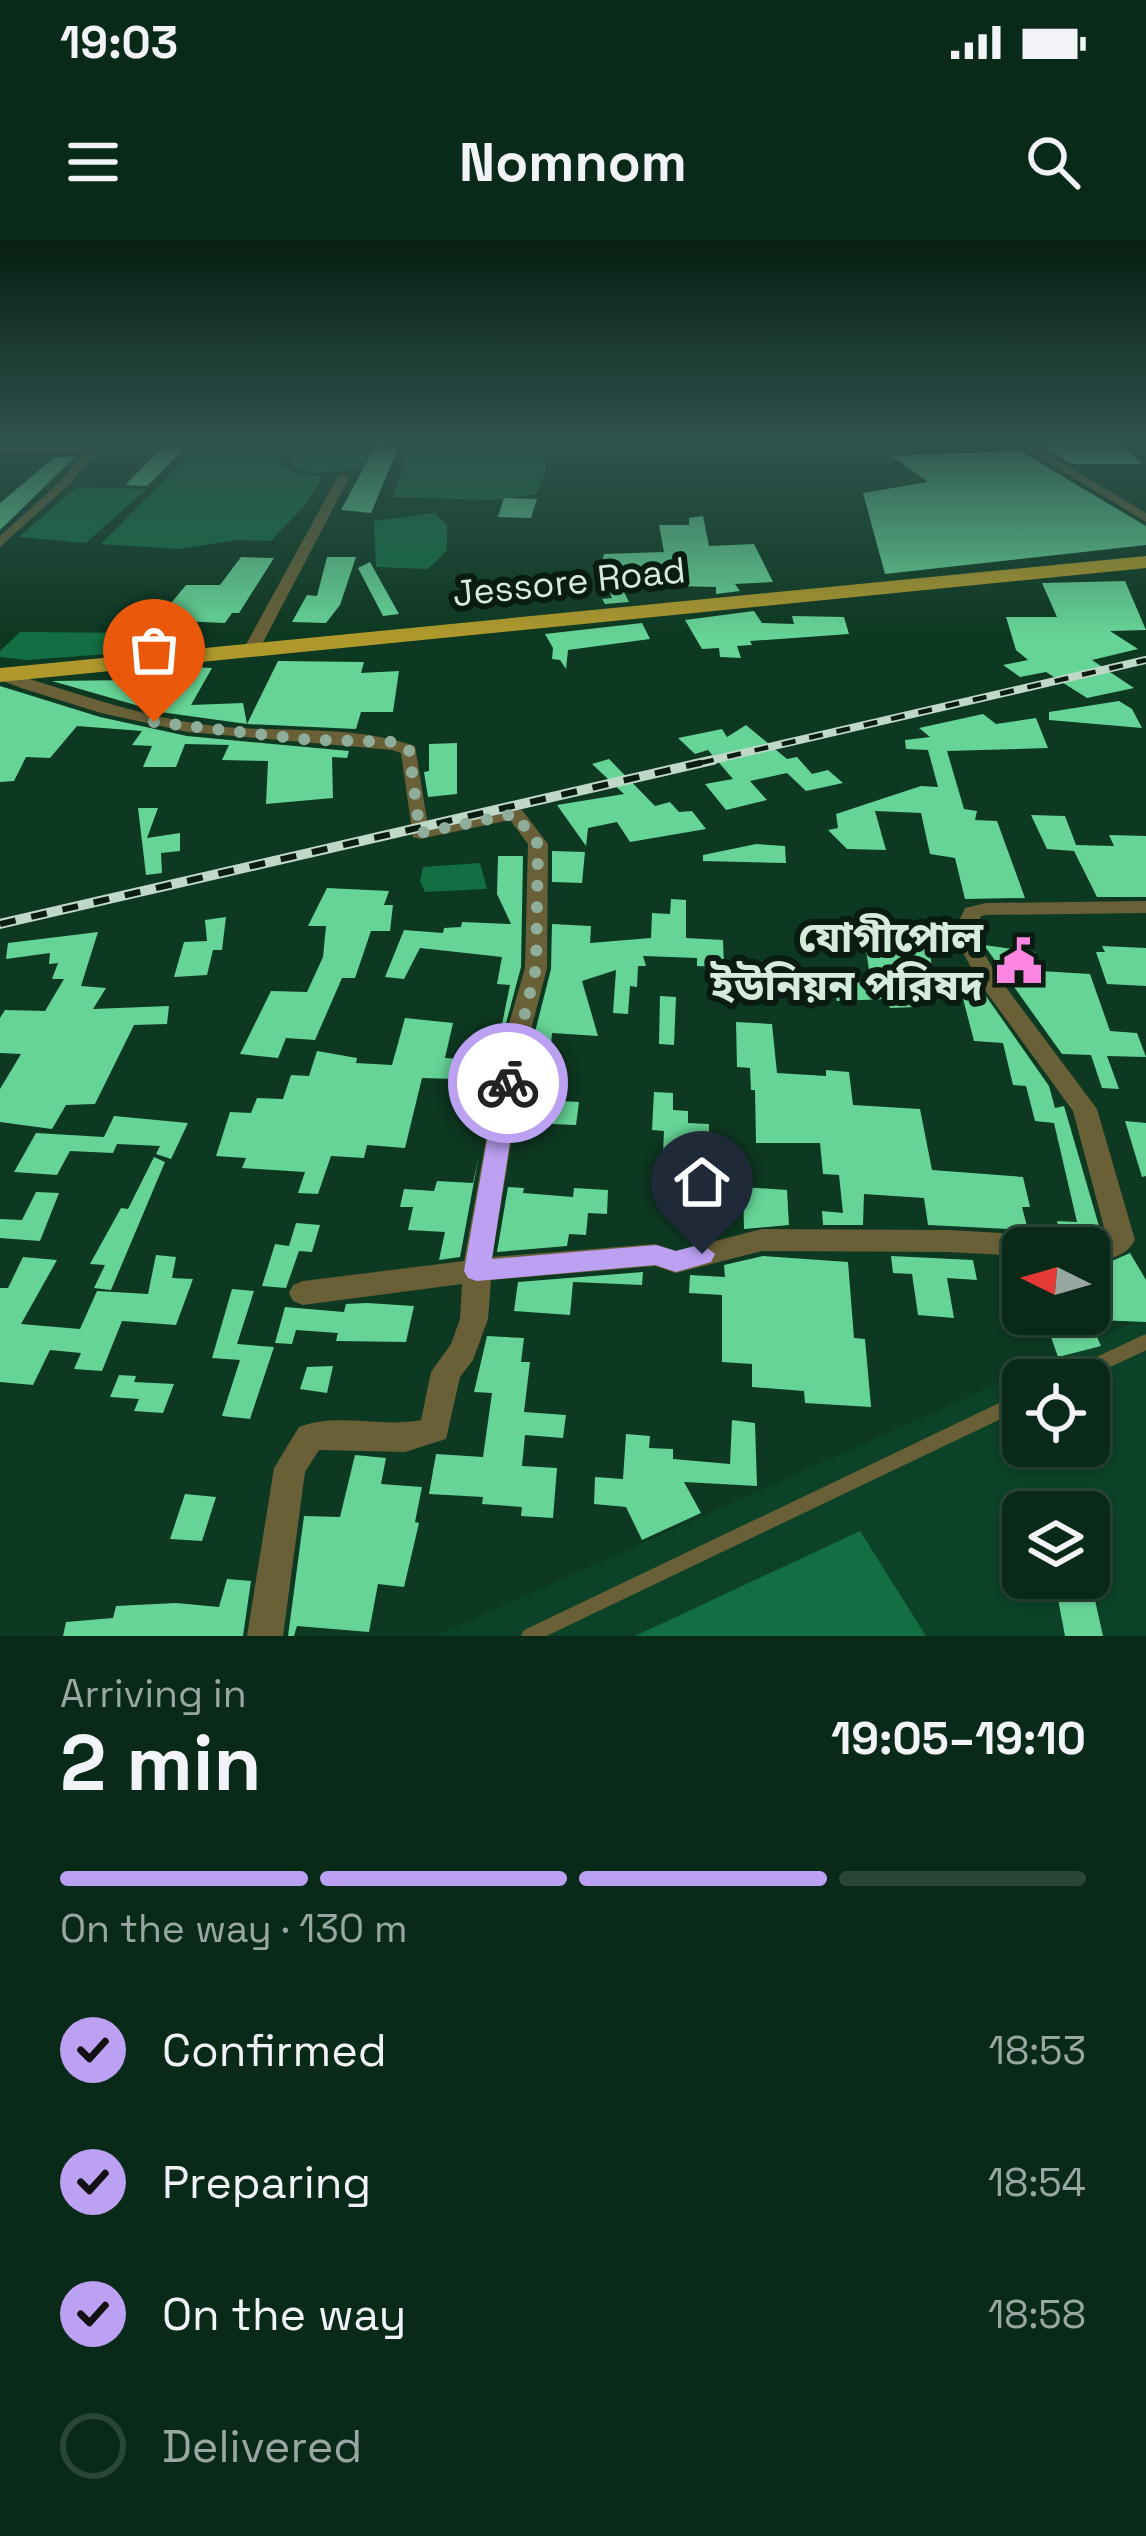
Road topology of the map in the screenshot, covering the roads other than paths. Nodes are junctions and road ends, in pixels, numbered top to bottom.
1 (40, 506) edge
2 (328, 506) edge
3 (0, 543) edge
4 (1146, 562) edge
5 (251, 650) junction
6 (0, 675) edge
7 (1146, 907) edge
8 (1002, 1243) edge
9 (1110, 1246) edge
10 (477, 1271) junction
11 (303, 1293) dead end
12 (1146, 1342) edge
13 (1110, 1359) edge
14 (1002, 1410) edge
15 (265, 1636) edge
16 (529, 1636) edge

1 - 3 street
2 - 5 street
4 - 5 highway, Jessore Road
5 - 6 highway, Jessore Road
6 - 10 street
7 - 9 street
8 - 10 street
10 - 11 street
10 - 15 street
12 - 13 lane
14 - 16 lane

